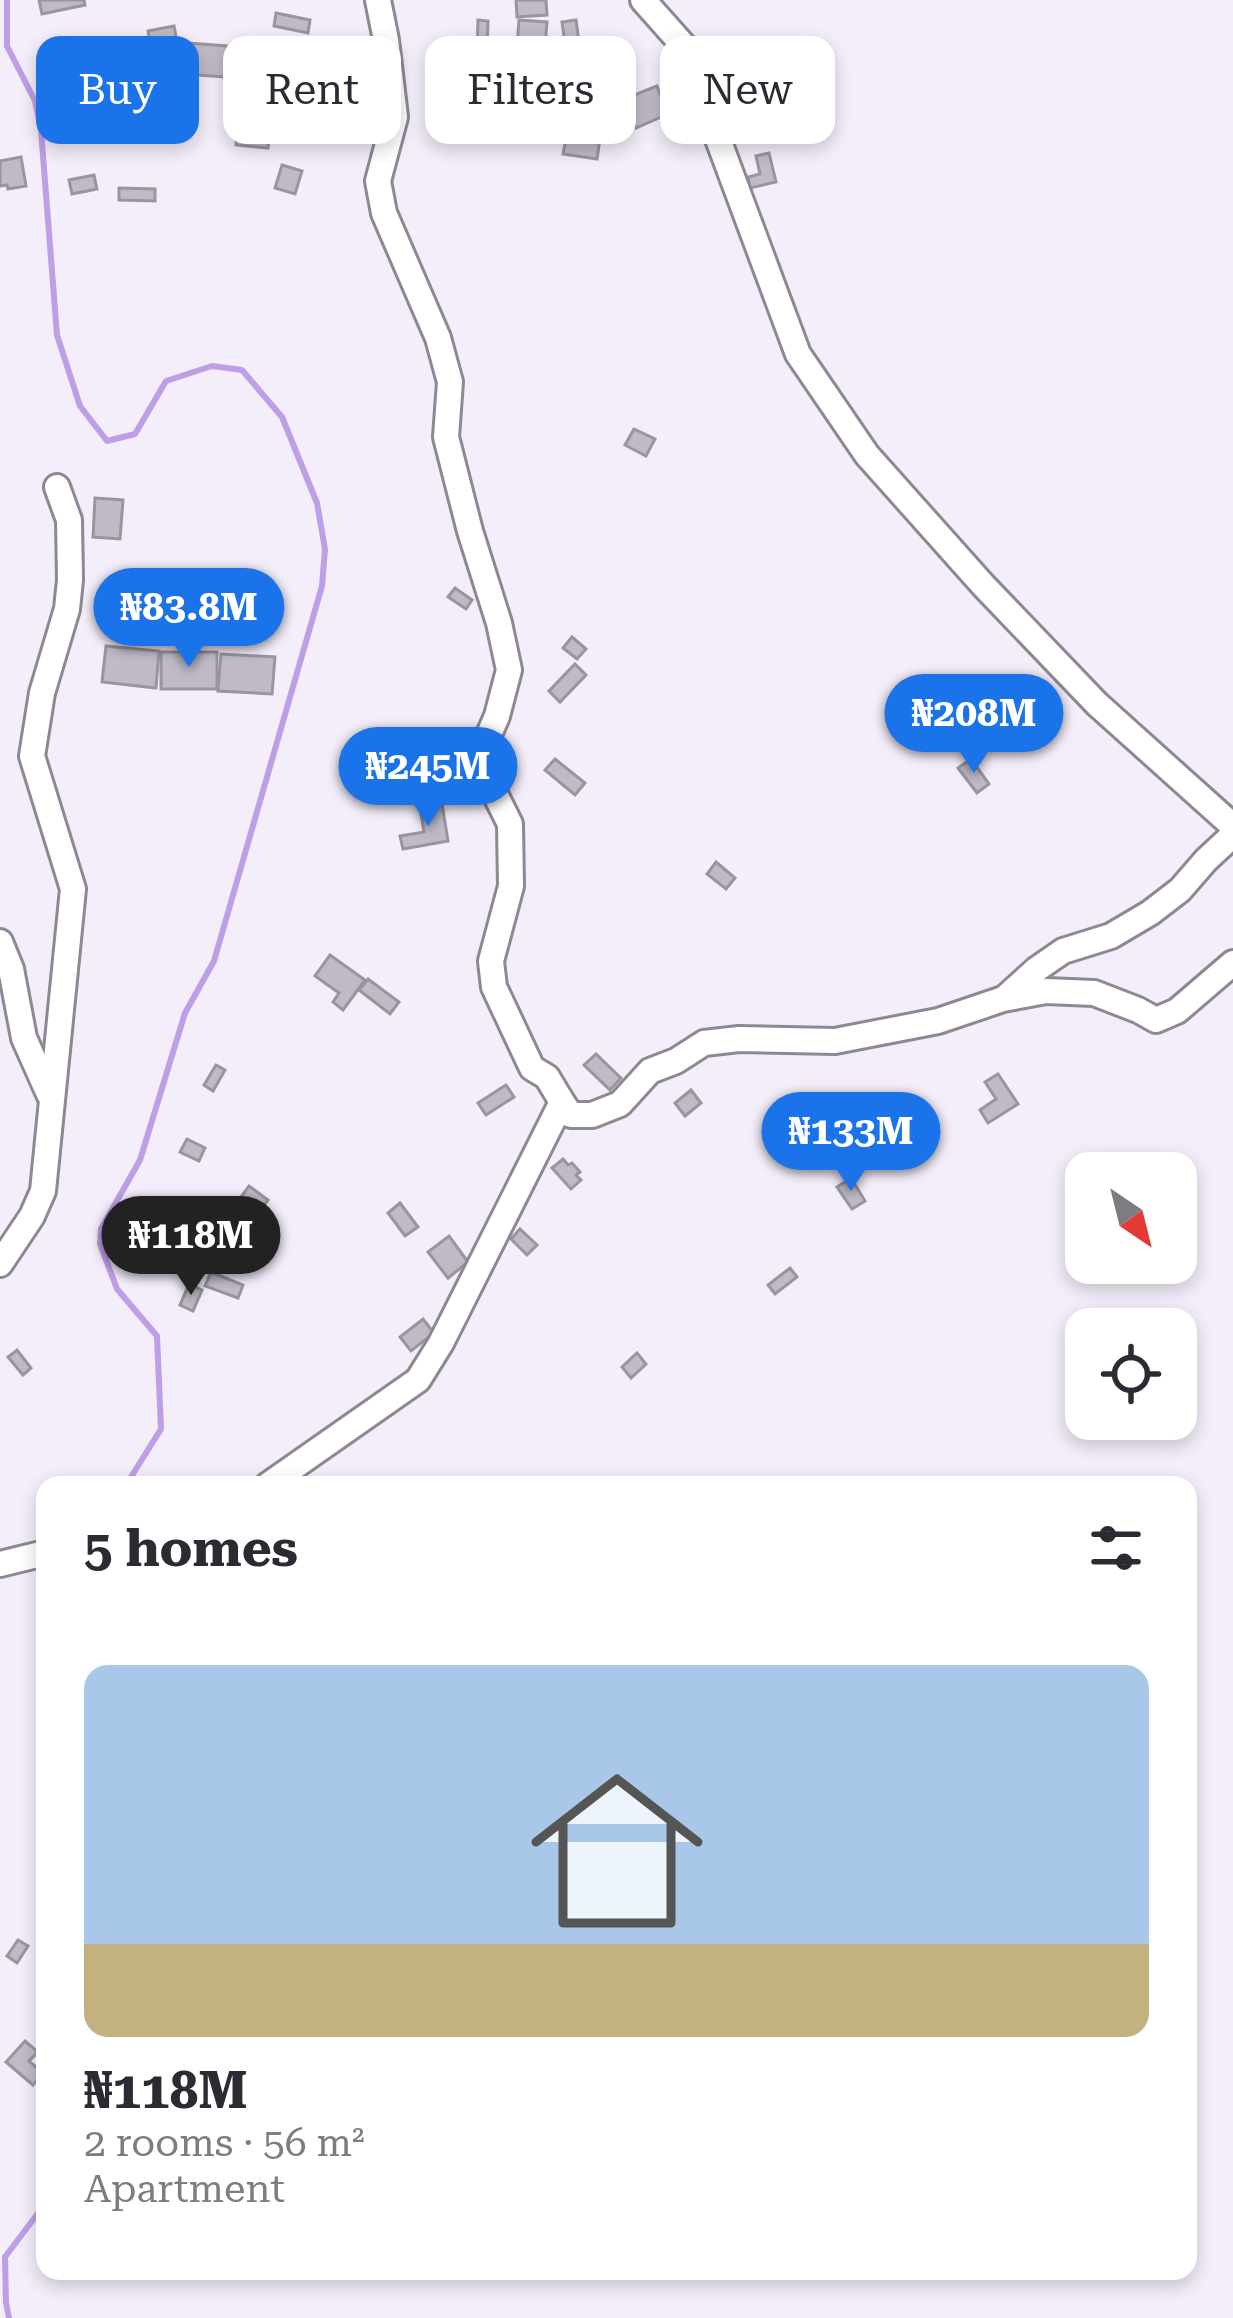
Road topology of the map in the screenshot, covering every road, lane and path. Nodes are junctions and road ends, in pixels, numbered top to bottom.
1 (377, 0) edge
2 (643, 0) edge
3 (57, 488) dead end
4 (1233, 830) edge
5 (0, 942) edge
6 (1233, 964) edge
7 (1004, 999) junction
8 (50, 1096) junction
9 (562, 1102) junction
10 (0, 1264) edge
11 (281, 1476) edge
12 (36, 1555) edge
13 (0, 1564) edge

1 - 9 street
2 - 4 street
3 - 8 street
4 - 7 street
5 - 8 street
6 - 7 street
7 - 9 street
8 - 10 street
9 - 11 street
12 - 13 street

